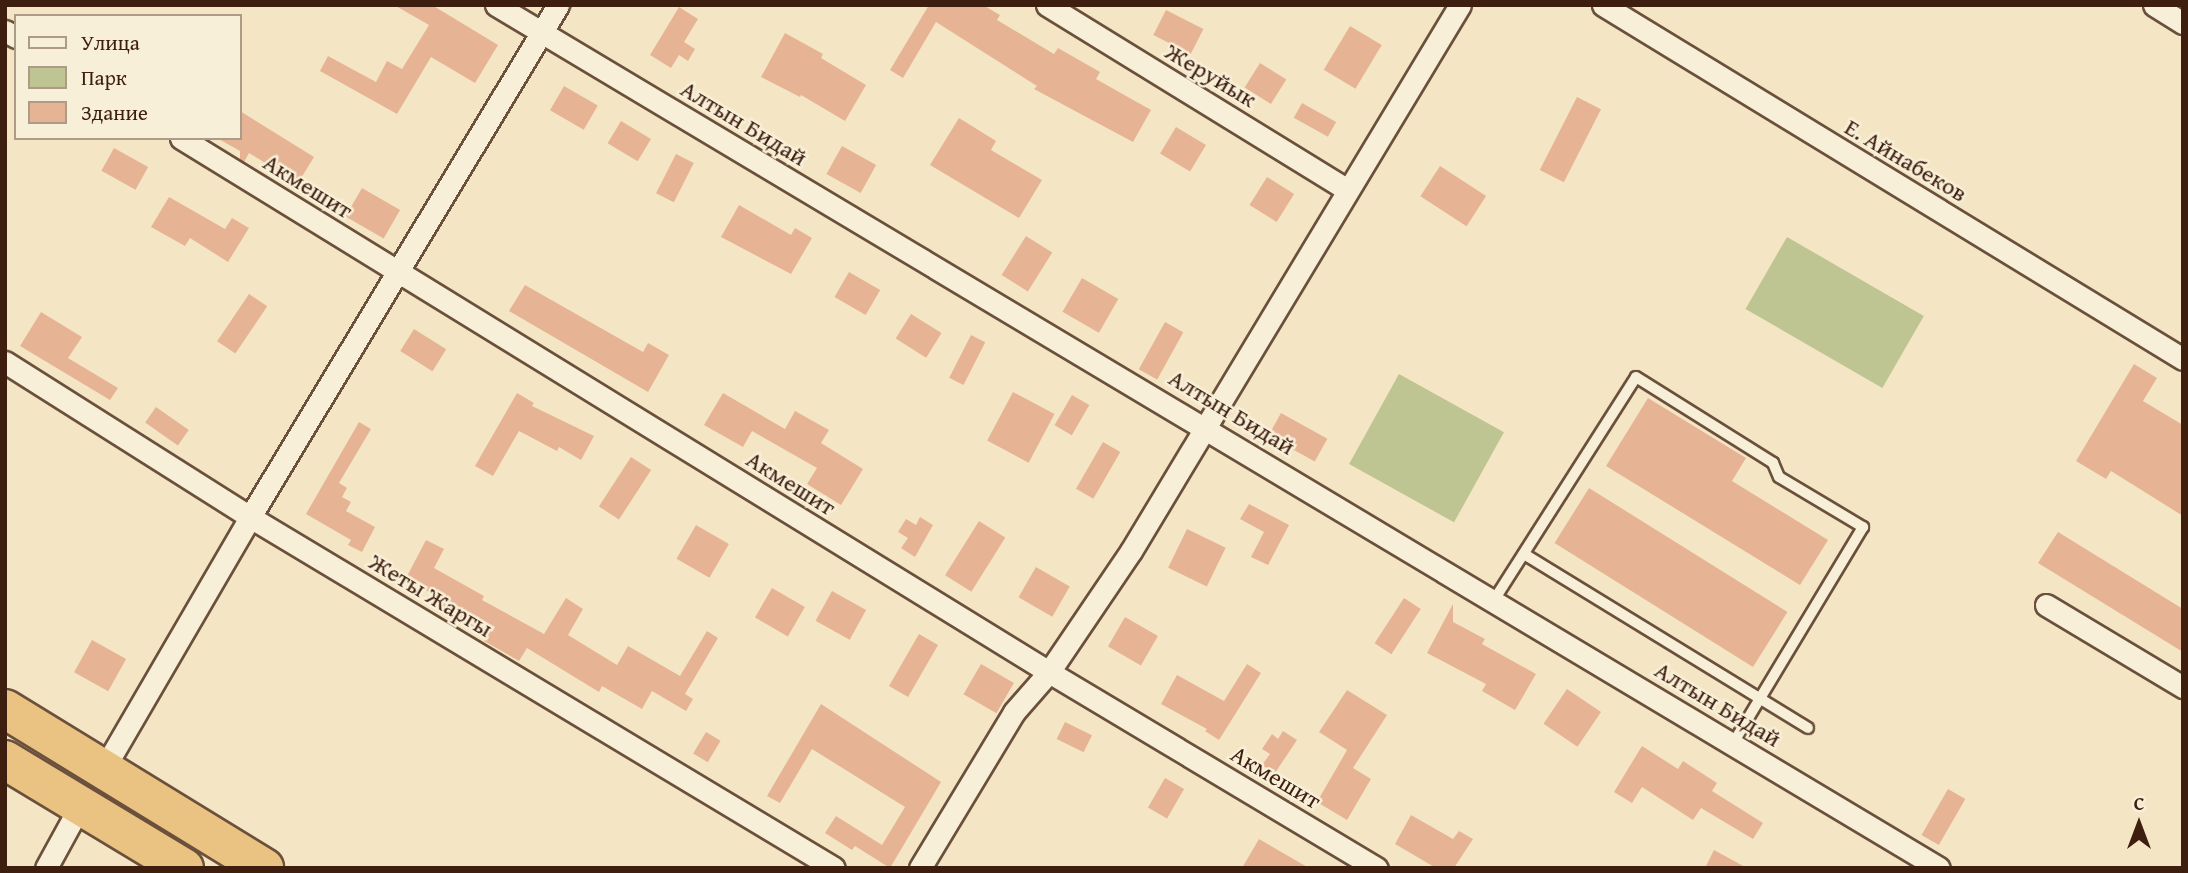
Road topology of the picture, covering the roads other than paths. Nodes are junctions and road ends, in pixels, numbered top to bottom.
1 (496, 5) edge
2 (558, 5) edge
3 (1047, 5) edge
4 (1460, 5) edge
5 (1603, 5) edge
6 (2154, 5) edge
7 (2183, 23) edge
8 (541, 33) junction
9 (184, 140) edge
10 (1348, 190) junction
11 (398, 272) junction
12 (2183, 359) edge
13 (5, 362) edge
14 (1204, 426) junction
15 (250, 517) junction
16 (1524, 554) junction
17 (1494, 600) junction
18 (2046, 604) dead end
19 (1049, 672) junction
20 (2183, 687) edge
21 (1760, 699) junction
22 (5, 709) edge
23 (1808, 728) dead end
24 (1733, 743) junction
25 (5, 760) edge
26 (103, 770) junction
27 (81, 804) junction
28 (46, 868) edge
29 (184, 868) edge
30 (264, 868) edge
31 (834, 868) edge
32 (920, 868) edge
33 (1377, 868) edge
34 (1939, 868) edge

1 - 8 street, Алтын Бидай
2 - 8 street
3 - 10 street, Жеруйык
4 - 10 street
5 - 12 street, Е. Айнабеков
6 - 7 street
8 - 11 street
8 - 14 street, Алтын Бидай
9 - 11 street, Акмешит
10 - 14 street
11 - 15 street
11 - 19 street, Акмешит
13 - 15 street, Жеты Жаргы
14 - 17 street, Алтын Бидай
14 - 19 street
15 - 26 street
15 - 31 street, Жеты Жаргы
16 - 17 lane
16 - 21 lane
16 - 21 lane
17 - 24 street, Алтын Бидай
18 - 20 street
19 - 32 street
19 - 33 street, Акмешит
21 - 23 lane
21 - 24 lane
22 - 26 highway
24 - 34 street, Алтын Бидай
25 - 27 highway
26 - 27 highway
26 - 30 highway
27 - 28 street
27 - 29 highway

